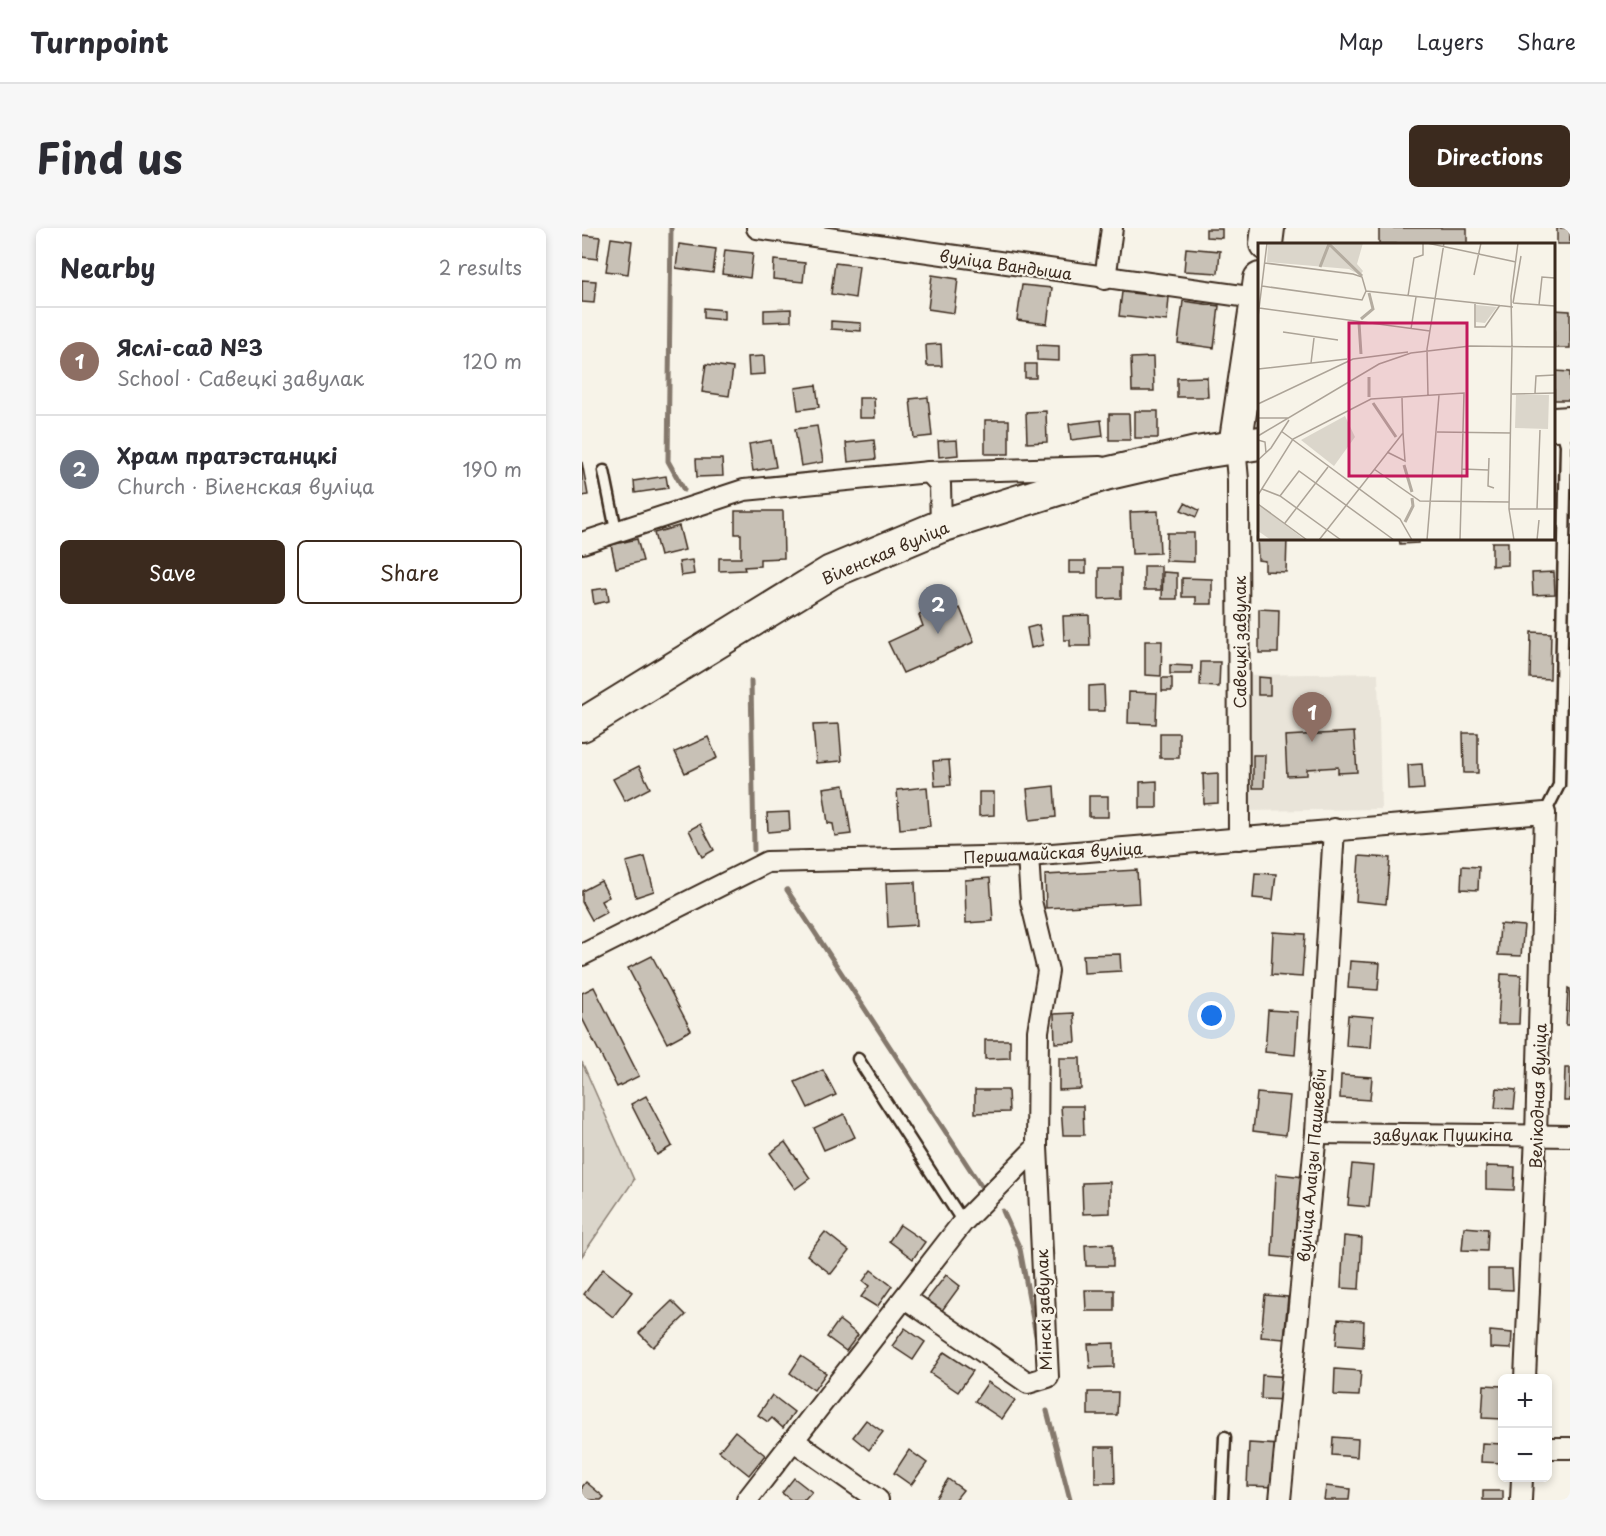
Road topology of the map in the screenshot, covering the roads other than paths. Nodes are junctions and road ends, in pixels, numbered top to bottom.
1 (757, 228) edge
2 (1112, 228) edge
3 (1268, 228) edge
4 (1266, 243) edge
5 (1106, 279) junction
6 (1258, 289) edge
7 (1561, 424) edge
8 (1247, 444) edge
9 (1148, 465) junction
10 (604, 471) dead end
11 (929, 472) junction
12 (941, 526) junction
13 (616, 530) junction
14 (582, 531) edge
15 (582, 543) edge
16 (582, 724) edge
17 (1564, 784) edge
18 (1545, 813) junction
19 (1334, 829) junction
20 (1239, 839) junction
21 (1028, 856) junction
22 (582, 956) edge
23 (858, 1059) dead end
24 (1316, 1133) junction
25 (1536, 1135) junction
26 (1570, 1136) edge
27 (1037, 1147) junction
28 (963, 1222) junction
29 (905, 1298) junction
30 (1526, 1374) edge
31 (1225, 1437) dead end
32 (794, 1441) junction
33 (1552, 1448) edge
34 (1570, 1448) edge
35 (1522, 1482) edge
36 (747, 1500) edge
37 (878, 1500) edge
38 (1222, 1500) edge
39 (1280, 1500) edge
40 (1521, 1500) edge

1 - 5 street, вуліца Вандыша
2 - 5 street
3 - 4 main road
5 - 6 street, вуліца Вандыша
6 - 8 main road
7 - 17 lane
8 - 9 main road, Віленская вуліца
8 - 20 street, Савецкі завулак
9 - 11 street, Віленская вуліца
9 - 12 main road, Віленская вуліца
10 - 13 lane
11 - 12 street
11 - 13 street, Віленская вуліца
12 - 16 main road, Віленская вуліца
13 - 14 street
13 - 15 street, Віленская вуліца
17 - 18 lane
18 - 19 street, Першамайская вуліца
18 - 25 street, Велікодная вуліца
19 - 20 street, Першамайская вуліца
19 - 24 street, вуліца Алаізы Пашкевіч
20 - 21 street, Першамайская вуліца
21 - 22 street, Першамайская вуліца
21 - 27 street, Мінскі завулак
23 - 28 lane
24 - 25 street, завулак Пушкіна
24 - 39 street, вуліца Алаізы Пашкевіч
25 - 26 street, завулак Пушкіна
25 - 30 street, Велікодная вуліца
27 - 28 street
27 - 29 street, Мінскі завулак
28 - 29 street
29 - 32 street
31 - 38 lane
32 - 36 street
32 - 37 street
33 - 34 street
35 - 40 street

